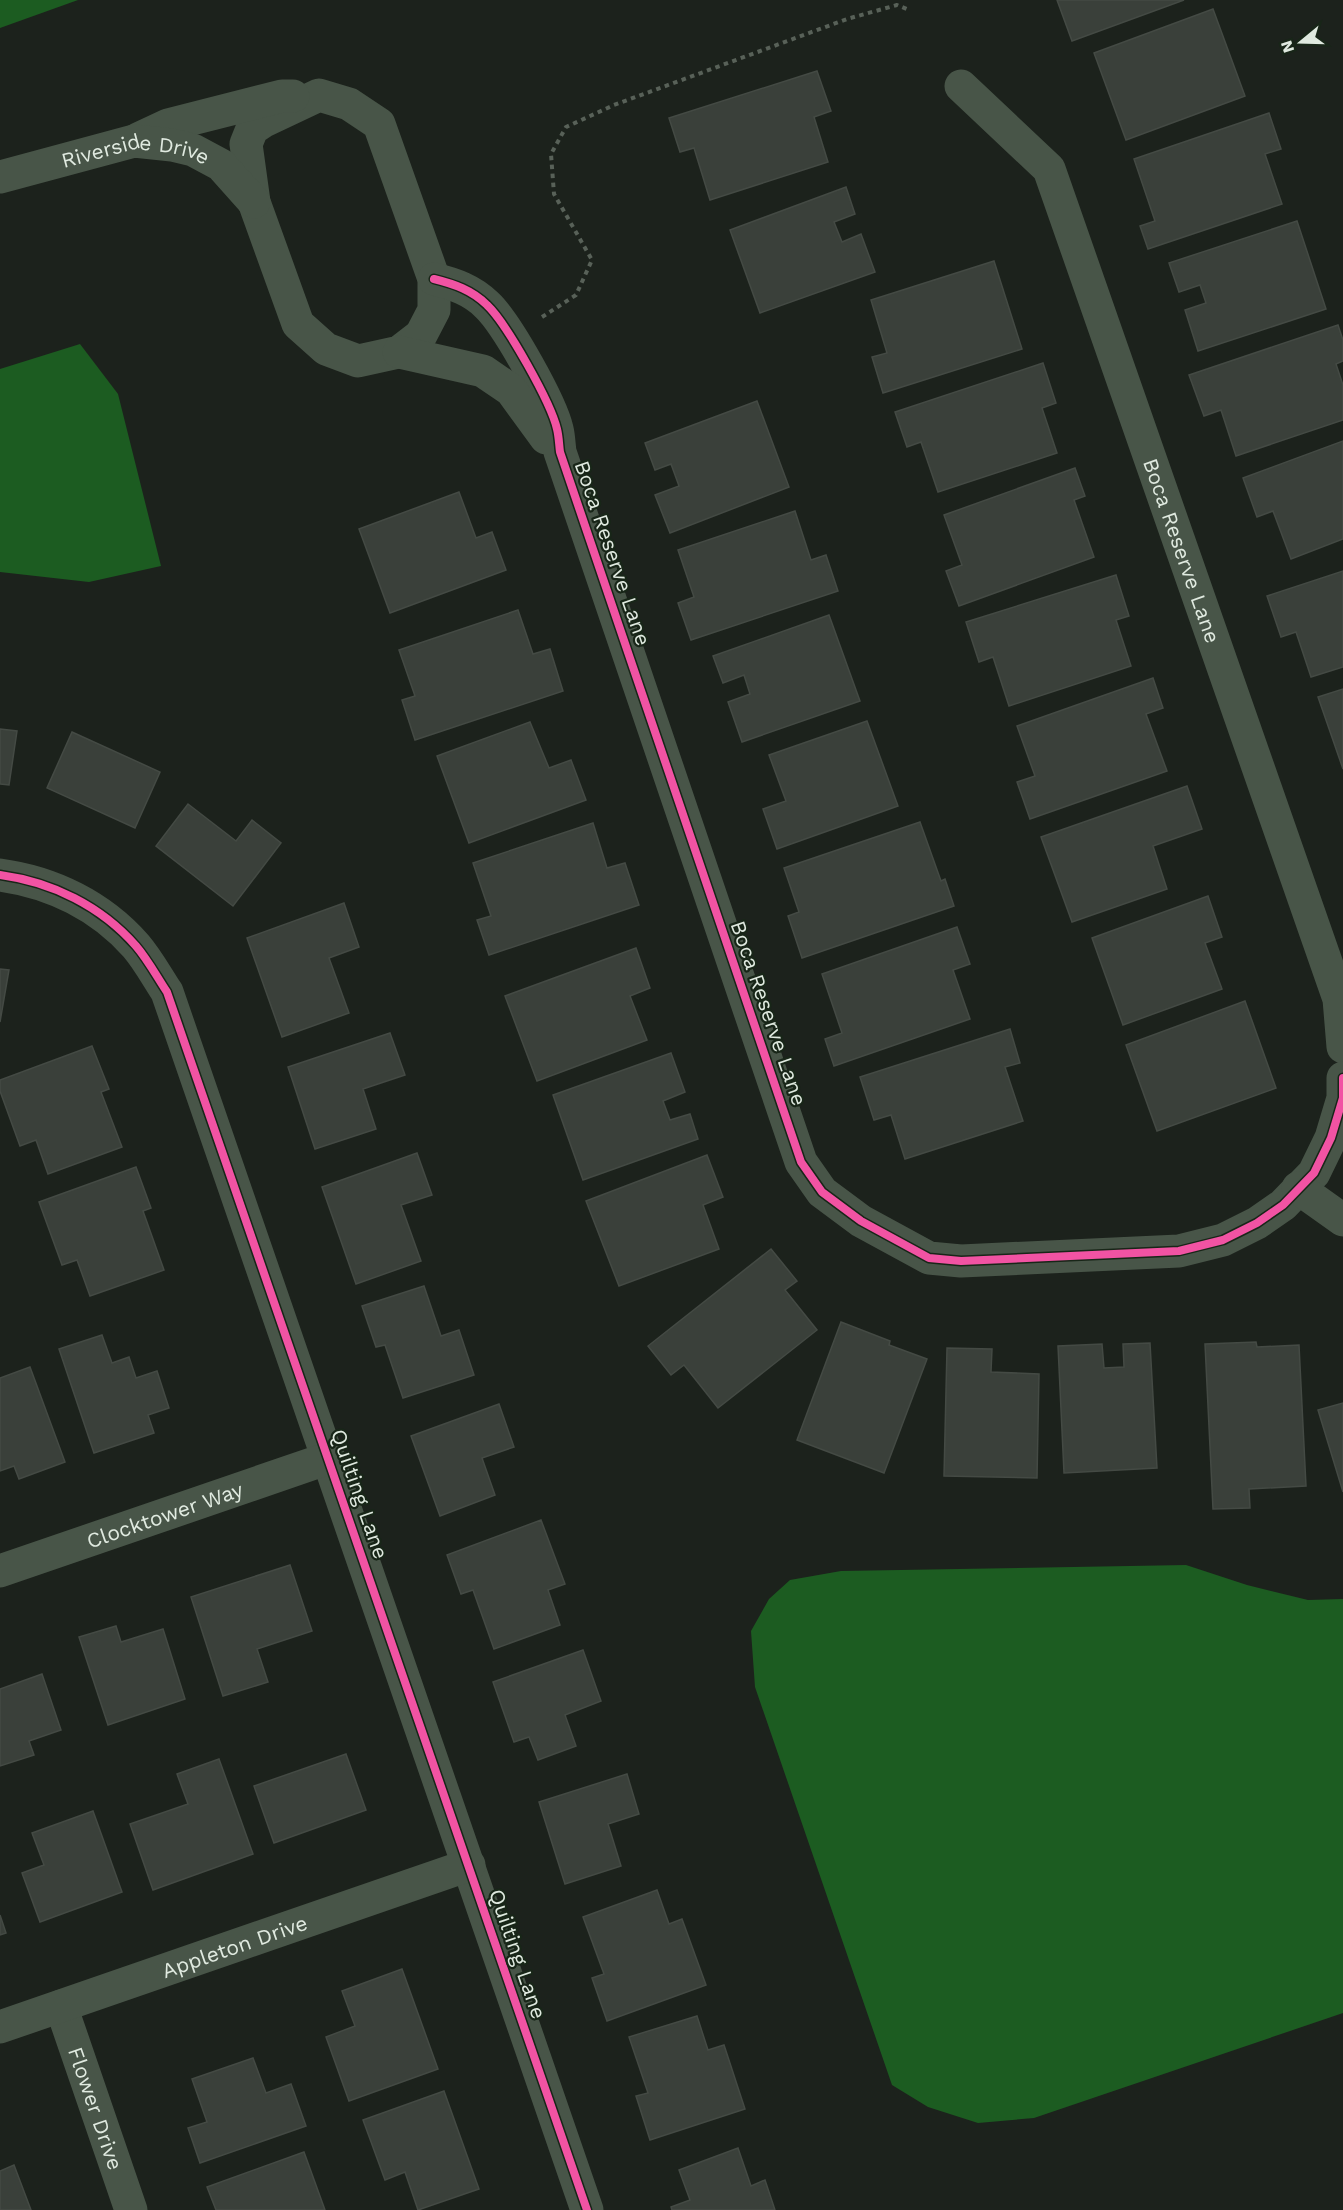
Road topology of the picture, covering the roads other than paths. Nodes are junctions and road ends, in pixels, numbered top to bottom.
1 (961, 86) dead end
2 (319, 95) junction
3 (134, 141) junction
4 (0, 177) edge
5 (254, 202) junction
6 (434, 279) junction
7 (399, 352) junction
8 (560, 452) junction
9 (0, 875) edge
10 (1343, 1047) edge
11 (1343, 1078) edge
12 (1298, 1188) junction
13 (1343, 1220) edge
14 (329, 1458) junction
15 (0, 1571) edge
16 (469, 1865) junction
17 (62, 2006) junction
18 (0, 2027) edge
19 (131, 2210) edge
20 (587, 2210) edge

1 - 10 street, Boca Reserve Lane
2 - 3 street
2 - 5 street, Boca Reserve Lane
2 - 6 street, Boca Reserve Lane
3 - 4 street, Riverside Drive
3 - 5 street, Riverside Drive
5 - 7 street, Boca Reserve Lane
6 - 7 street, Boca Reserve Lane
6 - 8 street, Boca Reserve Lane
7 - 8 street, Boca Reserve Lane
8 - 12 street, Boca Reserve Lane
9 - 14 street, Quilting Lane
11 - 12 street, Boca Reserve Lane
12 - 13 street
14 - 15 street, Clocktower Way
14 - 16 street, Quilting Lane
16 - 17 street, Appleton Drive
16 - 20 street, Quilting Lane
17 - 18 street, Appleton Drive
17 - 19 street, Flower Drive

